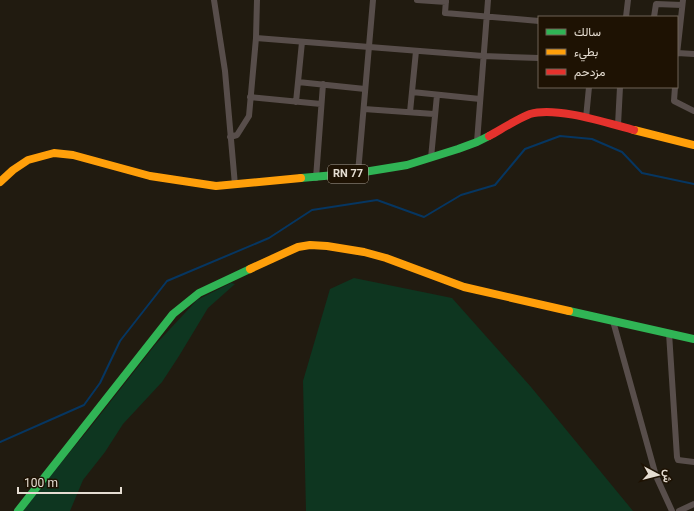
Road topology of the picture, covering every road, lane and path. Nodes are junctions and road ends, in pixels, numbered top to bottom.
1 (214, 0) edge
2 (257, 0) edge
3 (373, 0) edge
4 (417, 0) edge
5 (488, 0) edge
6 (628, 0) edge
7 (446, 1) edge
8 (682, 3) edge
9 (626, 16) edge
10 (654, 16) edge
11 (486, 17) junction
12 (538, 22) edge
13 (256, 38) junction
14 (302, 42) junction
15 (678, 43) edge
16 (369, 47) junction
17 (416, 51) junction
18 (678, 53) edge
19 (694, 54) edge
20 (483, 56) junction
21 (538, 58) edge
22 (298, 82) junction
23 (323, 84) junction
24 (365, 88) junction
25 (589, 88) edge
26 (620, 88) edge
27 (675, 88) edge
28 (412, 92) junction
29 (437, 95) junction
30 (250, 97) junction
31 (480, 98) junction
32 (296, 102) junction
33 (321, 104) junction
34 (364, 109) junction
35 (694, 111) edge
36 (410, 112) junction
37 (434, 114) junction
38 (586, 118) junction
39 (618, 125) junction
40 (230, 137) junction
41 (477, 142) junction
42 (694, 145) edge
43 (431, 158) junction
44 (358, 173) junction
45 (316, 178) junction
46 (0, 182) edge
47 (235, 185) junction
48 (613, 321) junction
49 (669, 333) junction
50 (694, 339) edge
51 (694, 462) edge
52 (694, 504) edge
53 (18, 511) edge
54 (672, 511) edge
55 (679, 511) edge

1 - 40 street
2 - 13 street
3 - 16 street
4 - 7 street
5 - 11 street
6 - 9 street
7 - 11 street
8 - 10 street
8 - 15 street
11 - 12 street
11 - 20 street
13 - 14 street
13 - 30 street
14 - 16 street
14 - 22 street
16 - 17 street
16 - 24 street
17 - 20 street
17 - 28 street
18 - 19 street
20 - 21 street
20 - 31 street
22 - 23 street
22 - 32 street
23 - 24 street
23 - 33 street
24 - 34 street
25 - 38 street
26 - 39 street
27 - 35 street
28 - 29 street
28 - 36 street
29 - 31 street
29 - 37 street
30 - 32 street
30 - 40 street
31 - 41 street
32 - 33 street
33 - 45 street
34 - 36 street
34 - 44 street
36 - 37 street
37 - 43 street
38 - 39 main road, RN 77
38 - 41 main road, RN 77
39 - 42 main road, RN 77
40 - 47 street
41 - 43 main road, RN 77
43 - 44 main road, RN 77
44 - 45 main road, RN 77
45 - 47 main road, RN 77
46 - 47 main road, RN 77
48 - 49 main road
48 - 53 main road
48 - 54 street
49 - 50 main road
49 - 51 street
52 - 55 street

